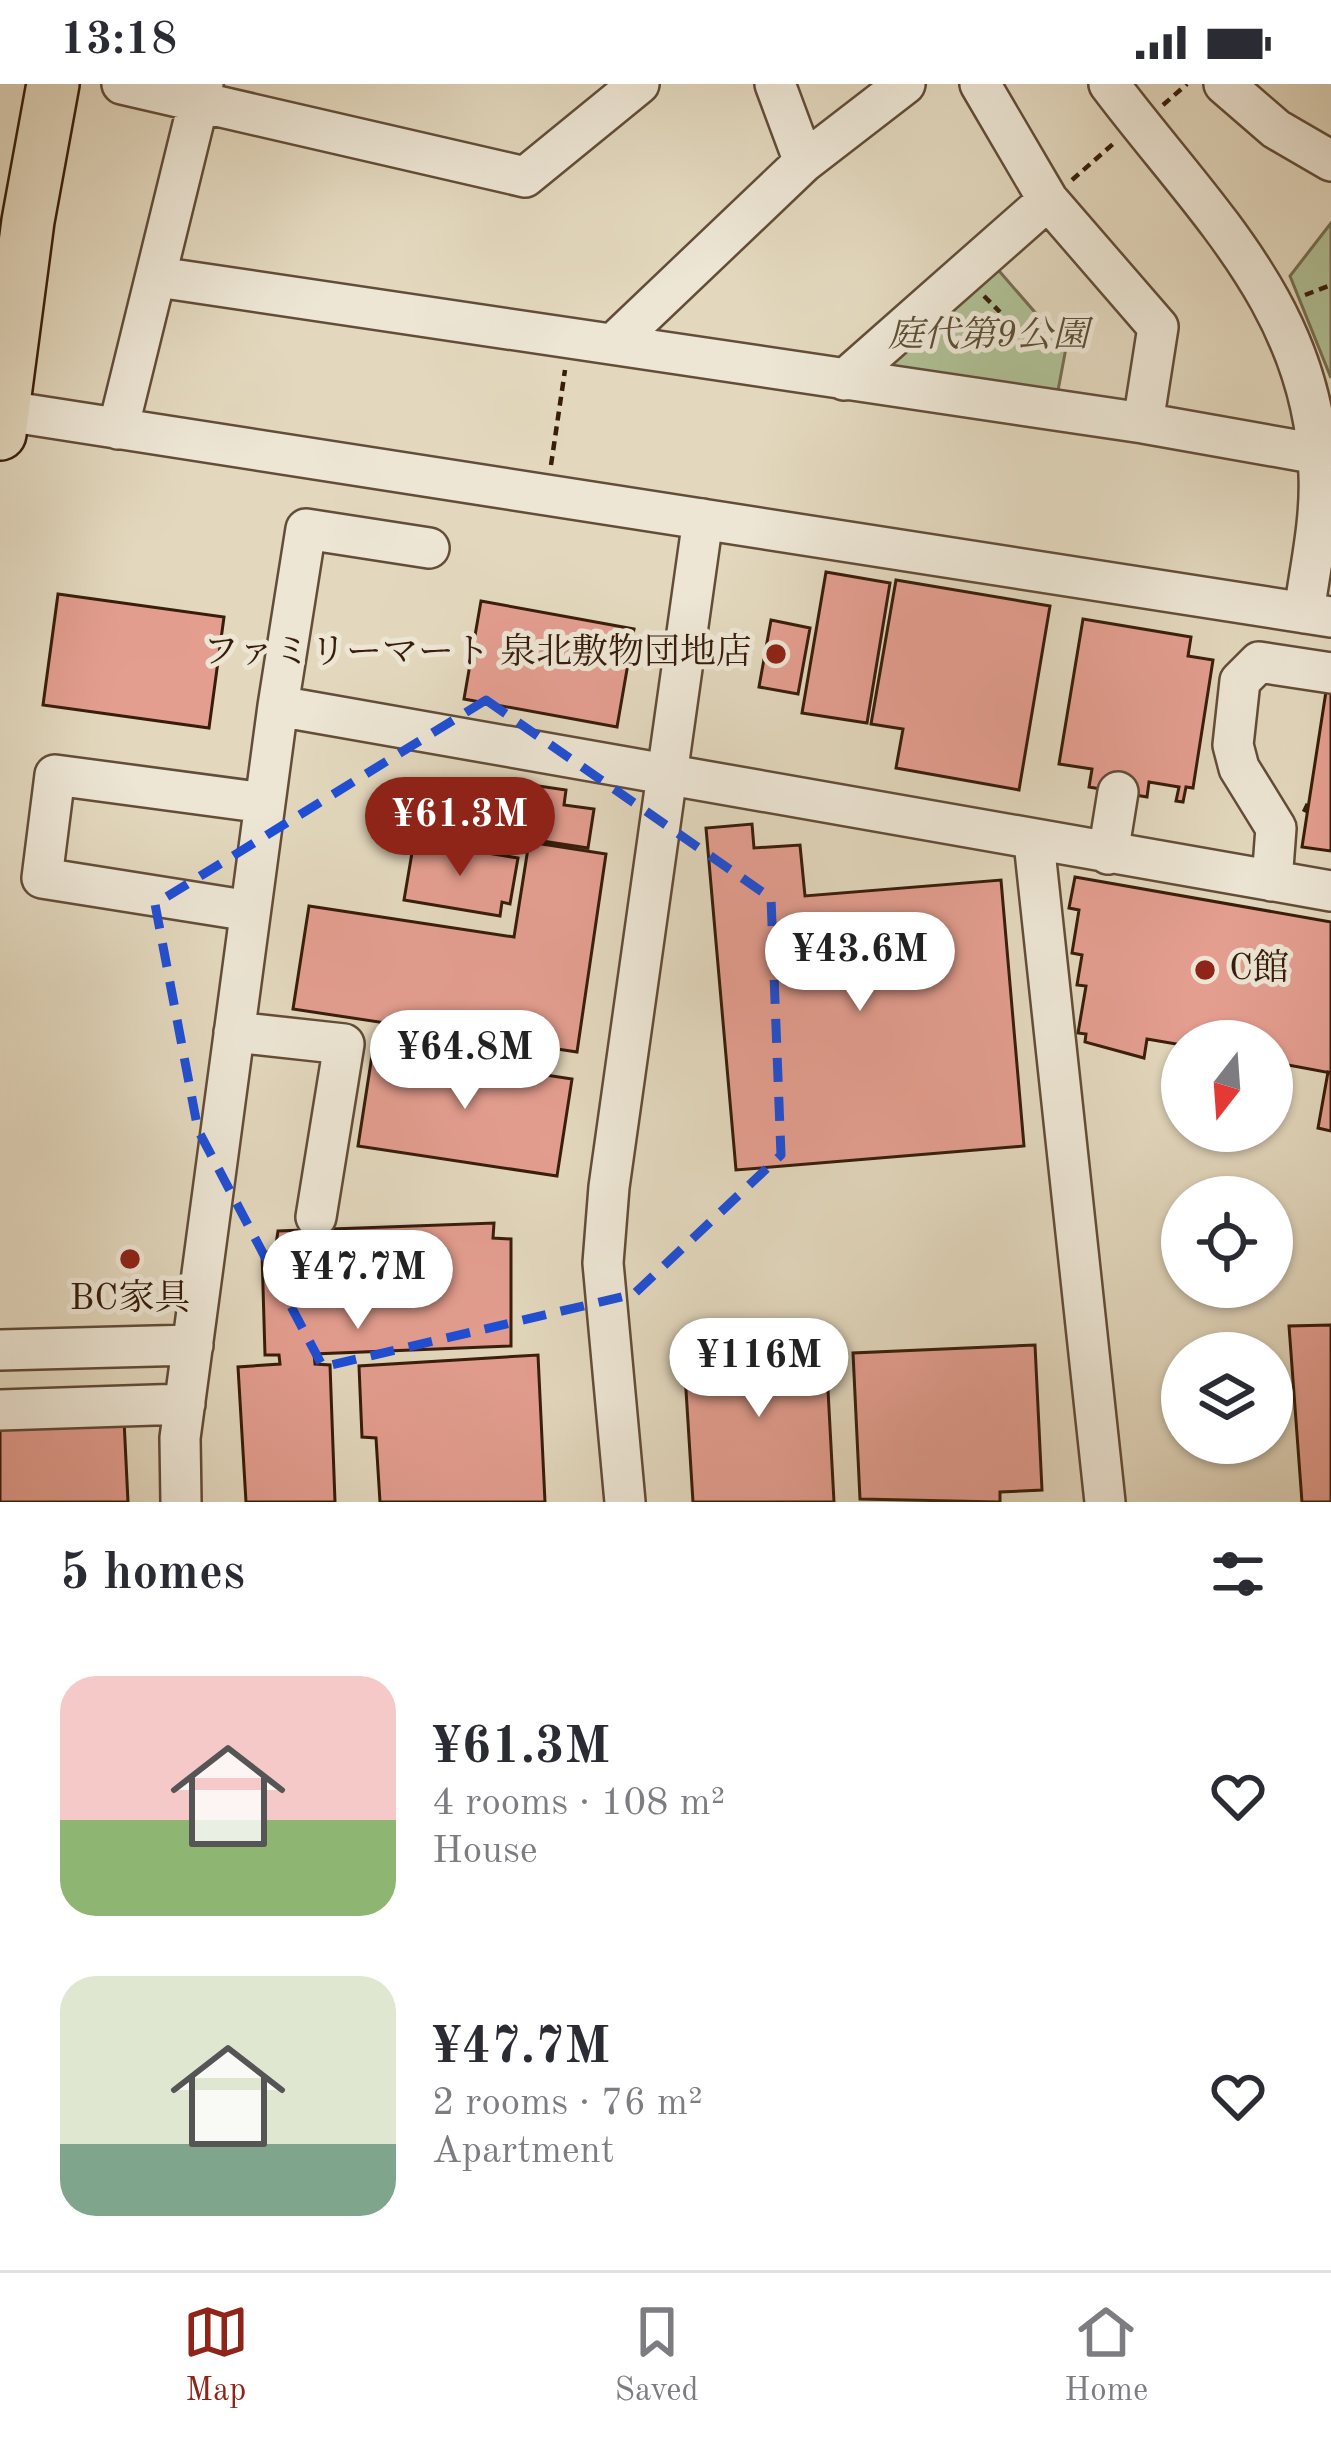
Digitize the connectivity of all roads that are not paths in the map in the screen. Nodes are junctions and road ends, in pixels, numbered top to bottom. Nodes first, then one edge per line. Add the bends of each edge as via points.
1 (53, 84) edge
2 (122, 84) edge
3 (639, 84) edge
4 (775, 84) edge
5 (905, 84) edge
6 (980, 84) edge
7 (1109, 84) edge
8 (1224, 84) edge
9 (200, 93) edge
10 (804, 161) junction
11 (1331, 161) edge
12 (1048, 200) junction
13 (158, 277) junction
14 (613, 344) junction
15 (844, 380) junction
16 (1, 418) edge
17 (1143, 423) junction
18 (118, 429) junction
19 (1318, 454) junction
20 (703, 519) junction
21 (429, 548) dead end
22 (1317, 615) edge
23 (1331, 673) edge
24 (278, 706) junction
25 (668, 777) junction
26 (1118, 792) dead end
27 (265, 803) junction
28 (1034, 842) junction
29 (1108, 854) junction
30 (1272, 881) junction
31 (1331, 891) edge
32 (250, 911) junction
33 (234, 1032) junction
34 (316, 1217) dead end
35 (193, 1345) junction
36 (0, 1350) edge
37 (185, 1404) junction
38 (0, 1410) edge
39 (181, 1502) edge
40 (625, 1502) edge
41 (1105, 1502) edge

1 - 16 main road
2 - 9 street
3 - 9 street via 525,177
4 - 10 street
5 - 10 street
6 - 12 street
7 - 19 street via 1262,278 1304,376
8 - 11 street via 1276,129
9 - 13 street
10 - 14 street
12 - 15 street
12 - 17 street via 1158,327
13 - 14 street
13 - 18 street
14 - 15 street
15 - 17 street
16 - 18 street
17 - 19 street
18 - 20 street
19 - 22 street
20 - 22 street
20 - 25 street
21 - 24 street via 306,529
23 - 30 street via 1259,662 1240,681 1233,745 1276,828
24 - 25 street
24 - 27 street
25 - 28 street
25 - 40 street via 603,1263
26 - 29 street
27 - 32 street
27 - 32 street via 55,776 52,796 42,878
28 - 29 street
28 - 41 street
29 - 30 street
30 - 31 street
32 - 33 street
33 - 34 street via 344,1044
33 - 35 street
35 - 36 street
35 - 37 street
37 - 38 street
37 - 39 street

